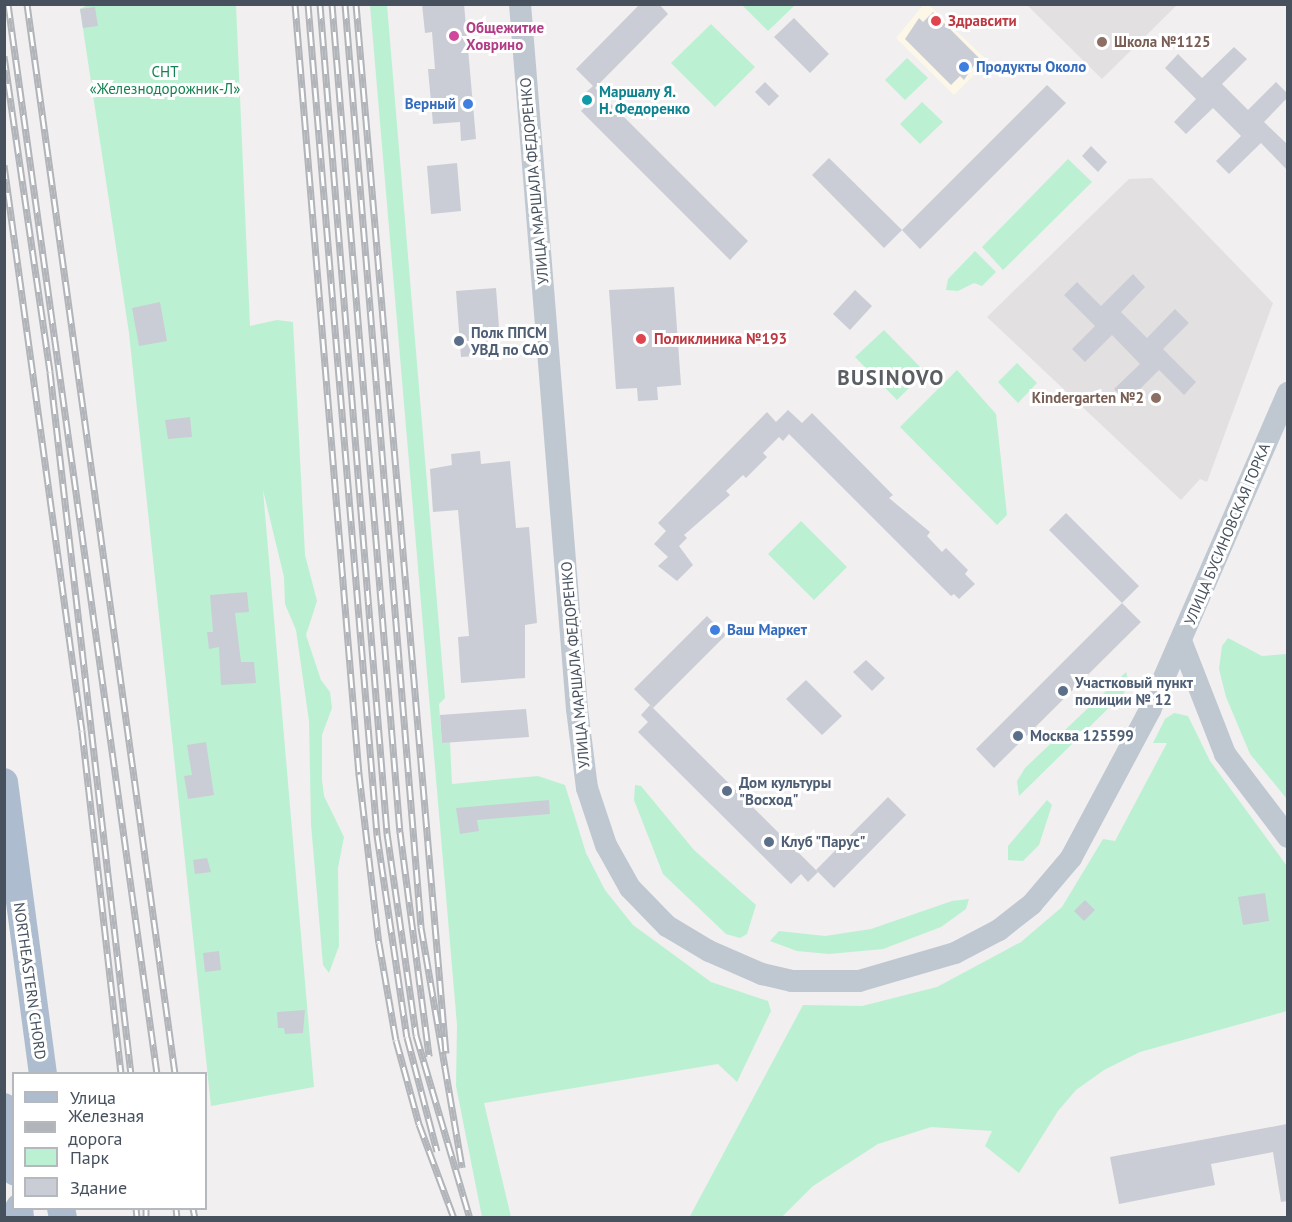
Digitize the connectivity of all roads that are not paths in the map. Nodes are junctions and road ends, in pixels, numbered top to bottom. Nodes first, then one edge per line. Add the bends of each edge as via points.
1 (520, 4) edge
2 (1287, 393) edge
3 (1181, 641) junction
4 (4, 782) edge
5 (1287, 837) edge
6 (43, 1072) edge
7 (4, 1107) edge
8 (12, 1158) edge

1 - 3 street, УЛИЦА МАРШАЛА ФЕДОРЕНКО via 583,763 606,845 630,888 653,915 710,951 762,974 792,981 836,983 880,977 930,963 977,943 1016,918 1060,874 1150,710
2 - 3 street, УЛИЦА БУСИНОВСКАЯ ГОРКА
3 - 5 street via 1225,754
4 - 6 main road, NORTHEASTERN CHORD
7 - 8 main road

